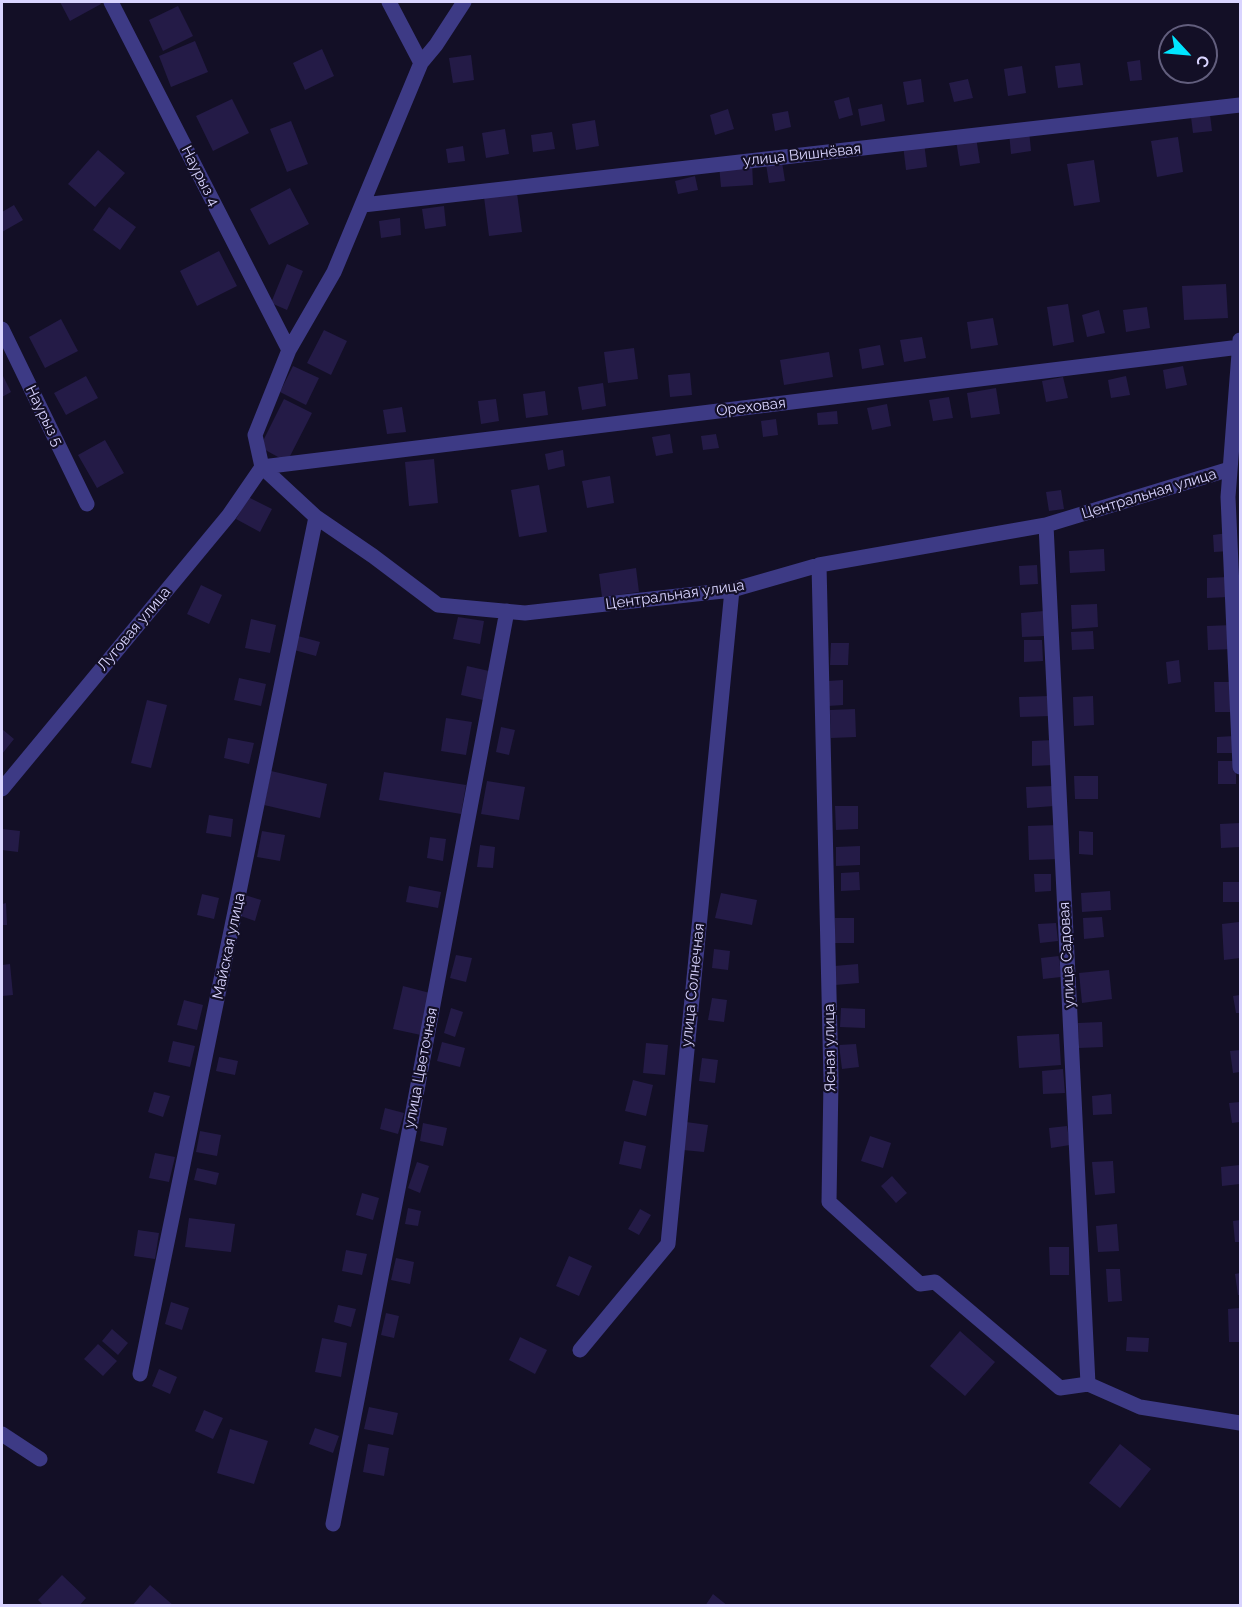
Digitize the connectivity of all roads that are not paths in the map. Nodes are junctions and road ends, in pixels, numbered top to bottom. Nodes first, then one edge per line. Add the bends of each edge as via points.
1 (111, 2) edge
2 (389, 2) edge
3 (464, 2) edge
4 (421, 63) junction
5 (1240, 105) edge
6 (363, 204) junction
7 (2, 329) edge
8 (1240, 340) edge
9 (1240, 347) edge
10 (289, 350) junction
11 (262, 467) junction
12 (1230, 469) junction
13 (87, 504) dead end
14 (316, 517) junction
15 (1046, 525) junction
16 (819, 565) junction
17 (732, 590) junction
18 (507, 611) junction
19 (1240, 767) edge
20 (2, 789) edge
21 (580, 1350) dead end
22 (141, 1374) dead end
23 (1088, 1384) junction
24 (1240, 1424) edge
25 (2, 1434) edge
26 (40, 1459) dead end
27 (333, 1524) dead end

1 - 10 street, Наурыз 4
2 - 4 street
3 - 4 street
4 - 6 street
5 - 6 street, улица Вишнёвая
6 - 10 street via 334,272
7 - 13 street, Наурыз 5
8 - 9 street
9 - 11 street, Ореховая
9 - 12 street
10 - 11 street via 255,435
11 - 14 street, Центральная улица
11 - 20 street, Луговая улица via 229,515
12 - 15 street, Центральная улица
12 - 19 street
14 - 18 street, Центральная улица via 438,604
14 - 22 street, Майская улица
15 - 16 street, Центральная улица
15 - 23 street, улица Садовая
16 - 17 street, Центральная улица
16 - 23 street, Ясная улица via 831,1080 829,1202 920,1284 935,1282 1060,1388
17 - 18 street, Центральная улица via 525,613
17 - 21 street, улица Солнечная via 668,1244
18 - 27 street, улица Цветочная
23 - 24 street via 1140,1407
25 - 26 street

